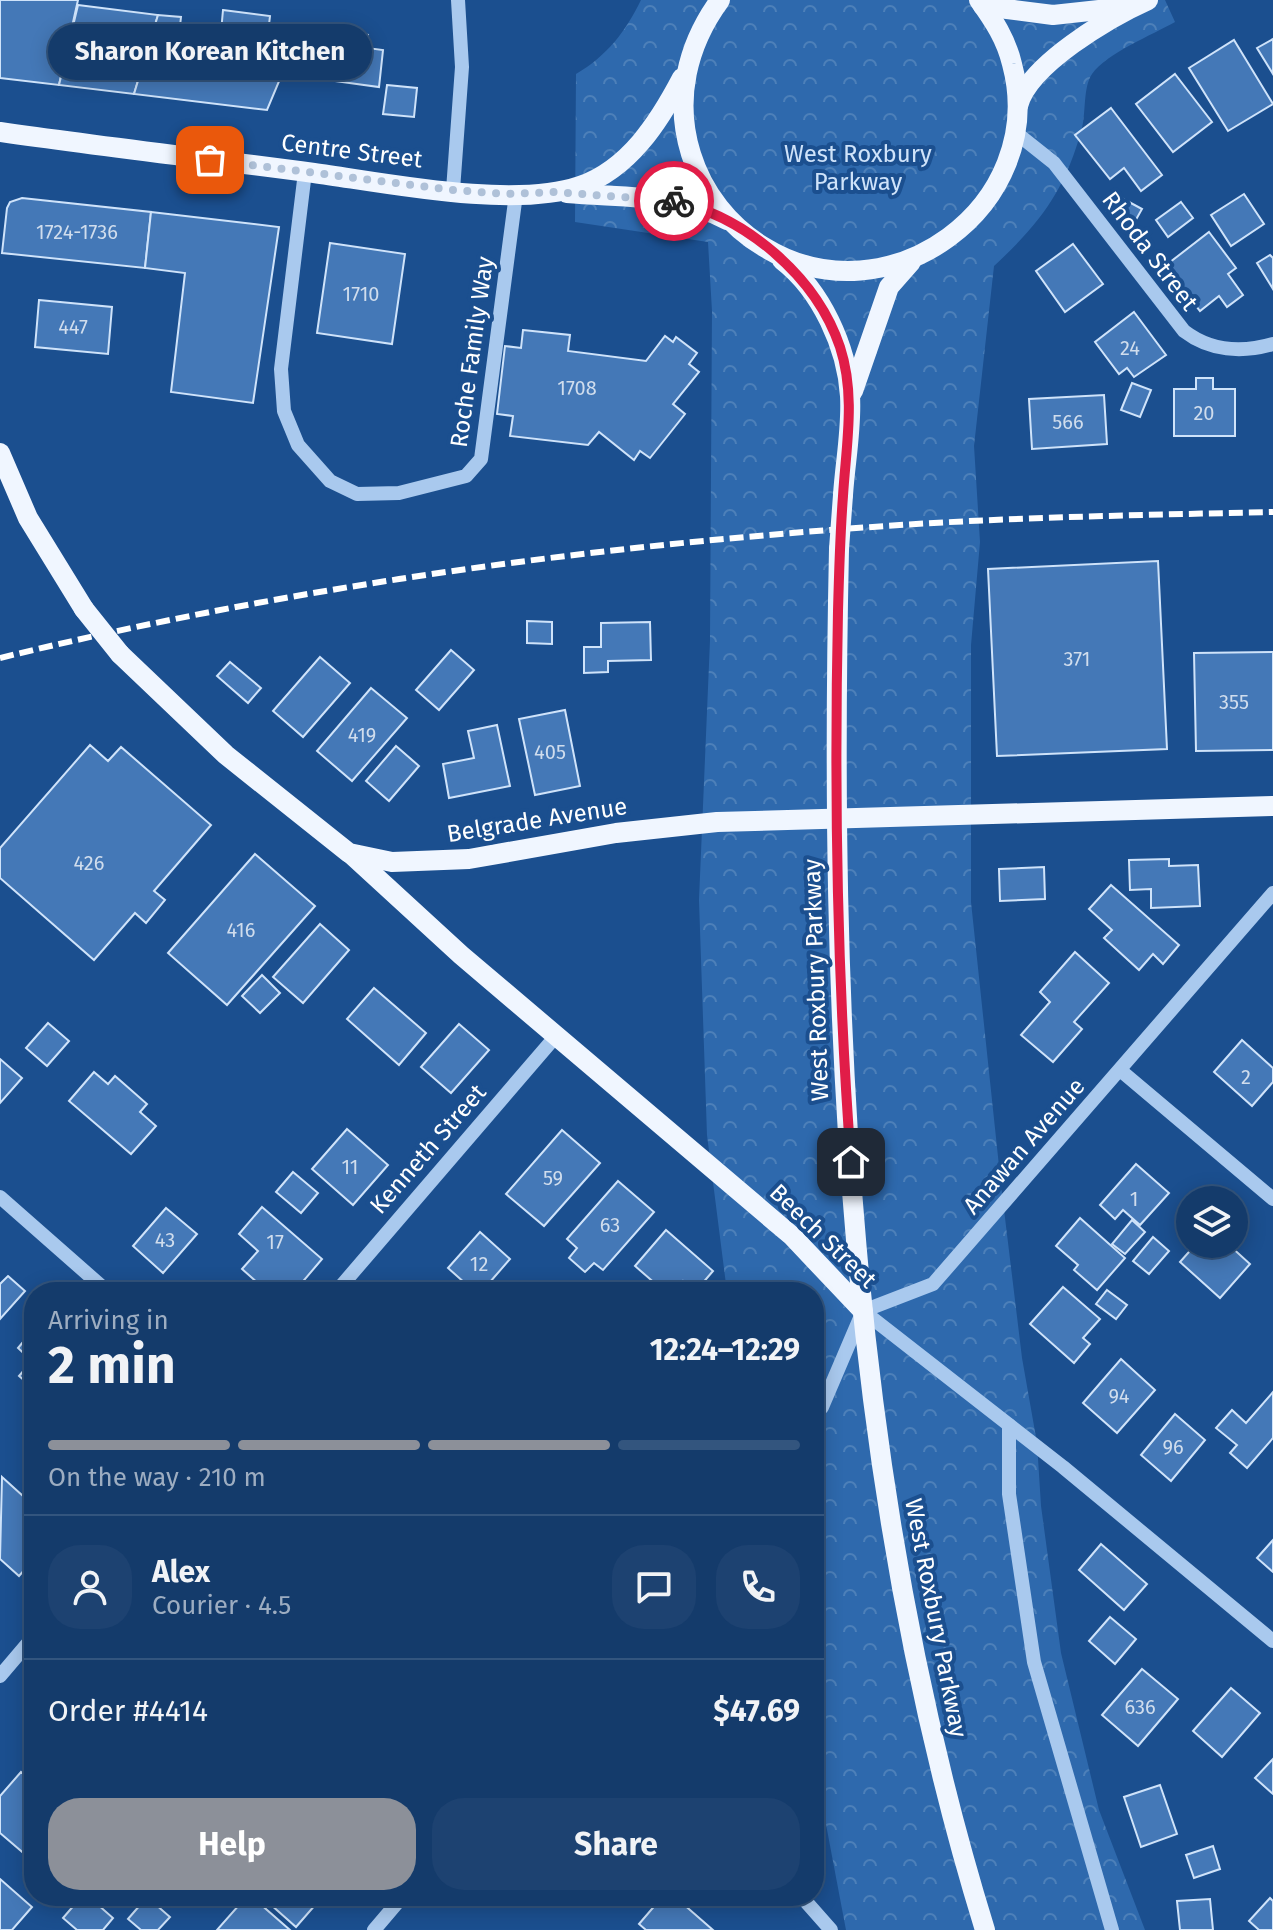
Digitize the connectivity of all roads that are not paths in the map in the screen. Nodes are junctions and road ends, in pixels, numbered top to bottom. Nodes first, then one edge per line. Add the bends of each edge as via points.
1 (458, 0) edge
2 (720, 0) edge
3 (981, 3) edge
4 (1141, 3) edge
5 (686, 71) junction
6 (1017, 111) junction
7 (0, 132) edge
8 (1015, 132) junction
9 (305, 172) junction
10 (453, 190) junction
11 (555, 192) junction
12 (516, 194) junction
13 (732, 223) junction
14 (773, 252) junction
15 (921, 255) junction
16 (1273, 344) edge
17 (851, 399) junction
18 (0, 453) edge
19 (1273, 806) edge
20 (837, 816) junction
21 (349, 853) junction
22 (1273, 893) edge
23 (556, 1036) junction
24 (1120, 1070) junction
25 (0, 1197) edge
26 (1273, 1199) edge
27 (97, 1282) edge
28 (345, 1282) edge
29 (863, 1311) junction
30 (824, 1402) edge
31 (1009, 1425) junction
32 (1273, 1641) edge
33 (24, 1648) edge
34 (0, 1676) edge
35 (394, 1906) edge
36 (810, 1906) edge
37 (374, 1930) edge
38 (831, 1930) edge
39 (985, 1930) edge
40 (1112, 1930) edge

1 - 10 street via 462,67
2 - 5 main road via 693,46
3 - 4 main road via 1053,15
3 - 6 main road via 1006,44
4 - 6 main road via 1040,71 1021,92
5 - 11 main road, Centre Street via 664,111 631,153 602,176
5 - 13 main road via 687,142 704,186
6 - 8 main road
7 - 9 main road, Centre Street
8 - 15 main road via 1003,170 983,206 955,234
8 - 16 street, Rhoda Street via 1054,163 1184,331 1218,348
9 - 10 main road, Centre Street
9 - 12 street, Roche Family Way via 281,369 284,411 298,445 330,481 357,494 399,493 466,476 481,459
10 - 12 main road, Centre Street
11 - 12 main road, Centre Street
11 - 13 main road, Centre Street via 673,201
13 - 14 main road
14 - 15 main road via 814,267 846,270 879,268
14 - 17 main road, West Roxbury Parkway via 804,281 829,322
15 - 17 main road, West Roxbury Parkway via 889,287
17 - 20 main road, West Roxbury Parkway, bridge via 839,549
18 - 21 main road, Belgrade Avenue, bridge via 28,518 84,609 120,654 226,755
19 - 20 main road, Belgrade Avenue
20 - 21 main road, Belgrade Avenue via 668,826 441,862 392,862
20 - 29 main road, West Roxbury Parkway via 844,1067
21 - 23 main road, Beech Street
22 - 24 street, Anawan Avenue
23 - 28 street, Kenneth Street
23 - 29 main road, Beech Street via 792,1236
24 - 26 street
24 - 29 street, Anawan Avenue via 933,1284
25 - 27 street
29 - 30 street
29 - 31 street, Beech Street
29 - 39 main road, West Roxbury Parkway via 906,1614 944,1791
31 - 32 street, Beech Street
31 - 40 street via 1009,1494 1034,1662
33 - 34 street
35 - 37 street
36 - 38 street

